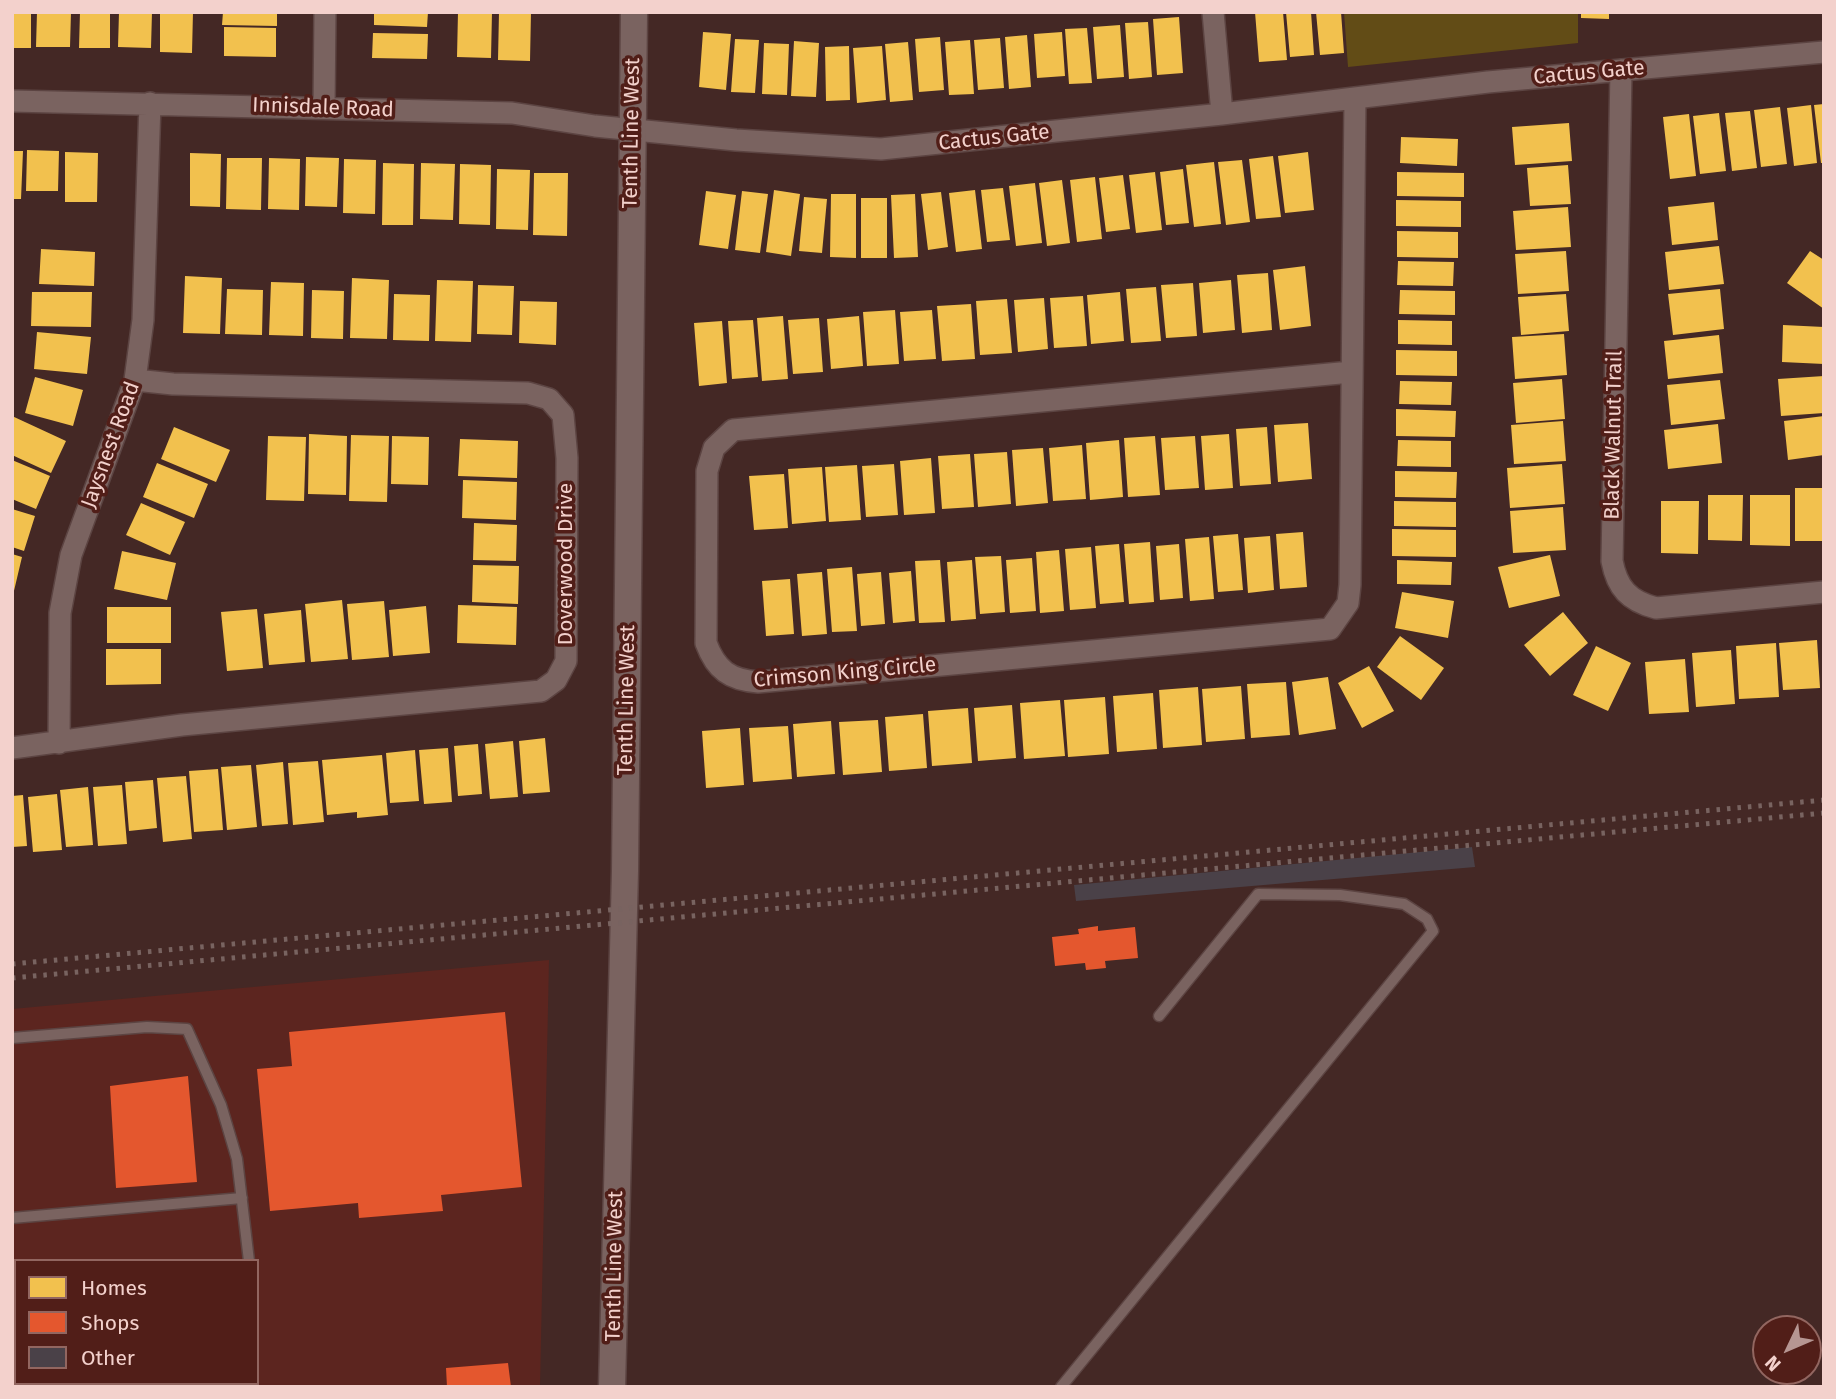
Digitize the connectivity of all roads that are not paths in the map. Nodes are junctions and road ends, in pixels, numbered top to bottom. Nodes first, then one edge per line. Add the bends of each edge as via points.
1 (325, 12) edge
2 (634, 12) edge
3 (1213, 12) edge
4 (1824, 52) edge
5 (1621, 70) junction
6 (1355, 98) junction
7 (12, 102) edge
8 (150, 103) junction
9 (324, 108) junction
10 (1222, 114) junction
11 (632, 130) junction
12 (1351, 372) junction
13 (135, 380) junction
14 (1824, 592) edge
15 (60, 743) junction
16 (12, 748) edge
17 (1159, 1016) dead end
18 (12, 1038) edge
19 (242, 1198) junction
20 (12, 1218) edge
21 (249, 1259) edge
22 (612, 1387) edge
23 (1061, 1387) edge

1 - 9 street
2 - 11 street, Tenth Line West
3 - 10 street
4 - 5 street, Cactus Gate
5 - 6 street, Cactus Gate
5 - 14 street, Black Walnut Trail via 1612,561 1616,578 1630,598 1656,608
6 - 10 street, Cactus Gate
6 - 12 street
7 - 8 street, Innisdale Road
8 - 9 street, Innisdale Road
8 - 13 street, Jaysnest Road via 143,320
9 - 11 street, Innisdale Road via 512,113
10 - 11 street, Cactus Gate via 881,149
11 - 22 street, Tenth Line West via 625,871
12 - 12 street, Crimson King Circle via 733,429 714,448 707,471 706,643 713,662 725,674 758,682 1330,629 1348,603 1350,584
13 - 15 street, Jaysnest Road via 71,555 60,613
13 - 15 street, Doverwood Drive via 528,393 549,399 563,415 567,458 566,661 556,680 541,691 182,725
15 - 16 street, Doverwood Drive
17 - 23 lane via 1258,894 1340,895 1404,904 1427,919 1433,931
18 - 19 lane via 148,1027 187,1029 221,1105 237,1159
19 - 20 lane
19 - 21 lane

